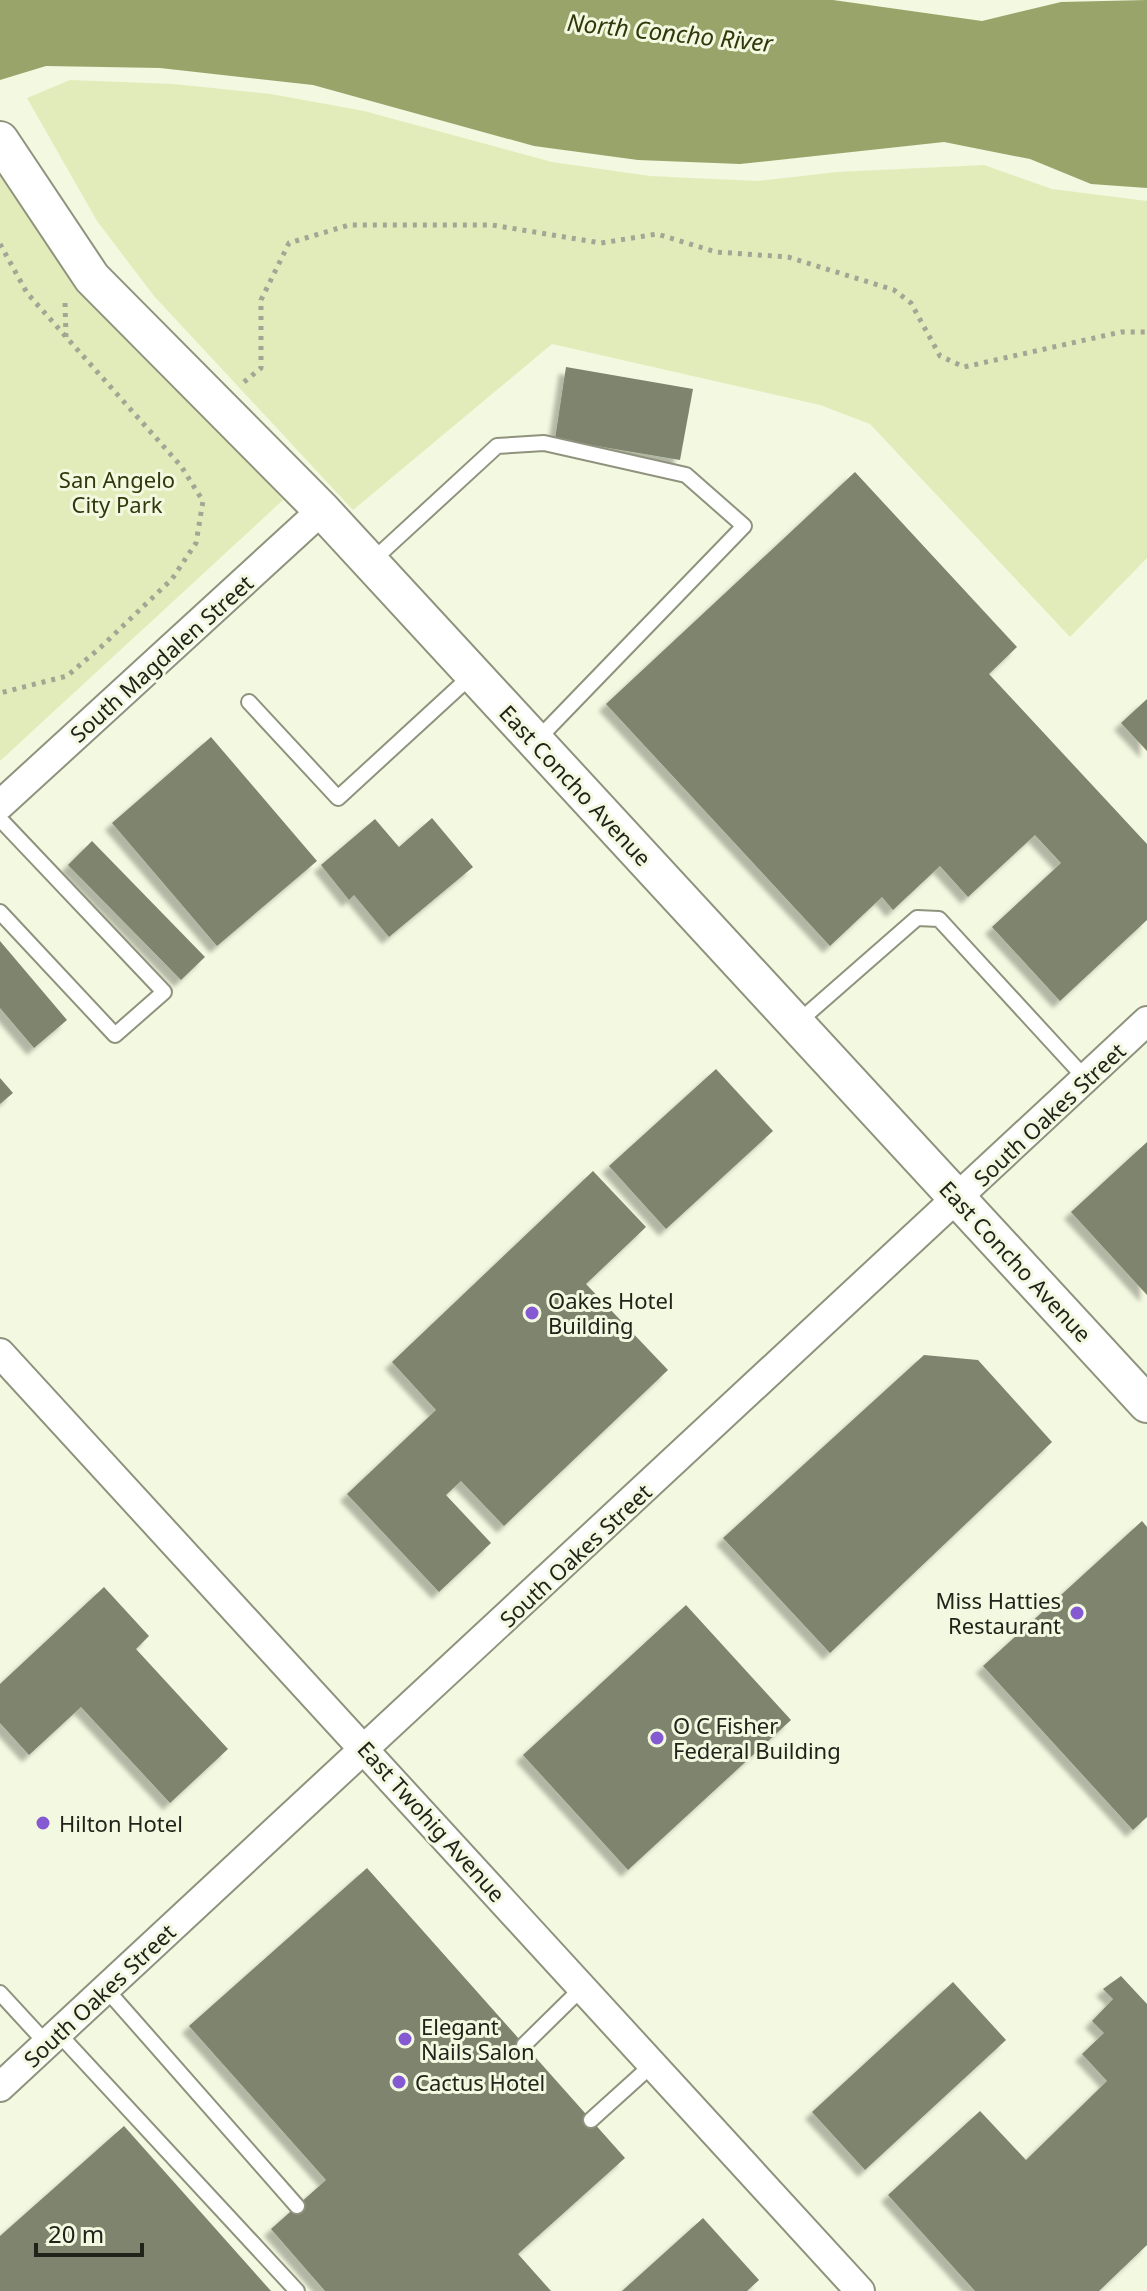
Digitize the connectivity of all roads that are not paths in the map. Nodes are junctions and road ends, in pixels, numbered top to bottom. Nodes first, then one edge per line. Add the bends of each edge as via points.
1 (6, 151) edge
2 (322, 510) junction
3 (369, 564) junction
4 (473, 674) junction
5 (249, 702) dead end
6 (536, 742) junction
7 (0, 805) edge
8 (0, 819) edge
9 (0, 912) edge
10 (1147, 1021) edge
11 (797, 1024) junction
12 (1086, 1079) junction
13 (959, 1199) junction
14 (0, 1353) edge
15 (1147, 1404) edge
16 (366, 1749) junction
17 (583, 1987) junction
18 (106, 1989) junction
19 (0, 1993) edge
20 (53, 2038) junction
21 (524, 2045) dead end
22 (653, 2064) junction
23 (0, 2087) edge
24 (591, 2120) dead end
25 (297, 2206) dead end
26 (297, 2291) edge
27 (860, 2291) edge

1 - 2 street, East Concho Avenue via 92,278
2 - 3 street, East Concho Avenue
2 - 7 street, South Magdalen Street
3 - 4 street, East Concho Avenue
3 - 6 lane via 497,446 544,443 686,475 744,526
4 - 5 lane via 338,798
4 - 6 street, East Concho Avenue
6 - 11 street, East Concho Avenue
8 - 9 lane via 164,992 115,1035
10 - 12 street, South Oakes Street
11 - 12 lane via 917,918 939,919
11 - 13 street, East Concho Avenue
12 - 13 street, South Oakes Street
13 - 15 street, East Concho Avenue
13 - 16 street, South Oakes Street
14 - 16 street, East Twohig Avenue
16 - 17 street, East Twohig Avenue
16 - 18 street, South Oakes Street
17 - 21 lane
17 - 22 street, East Twohig Avenue
18 - 20 street, South Oakes Street
18 - 25 lane
19 - 20 lane
20 - 23 street, South Oakes Street
20 - 26 lane
22 - 24 lane
22 - 27 street, East Twohig Avenue

